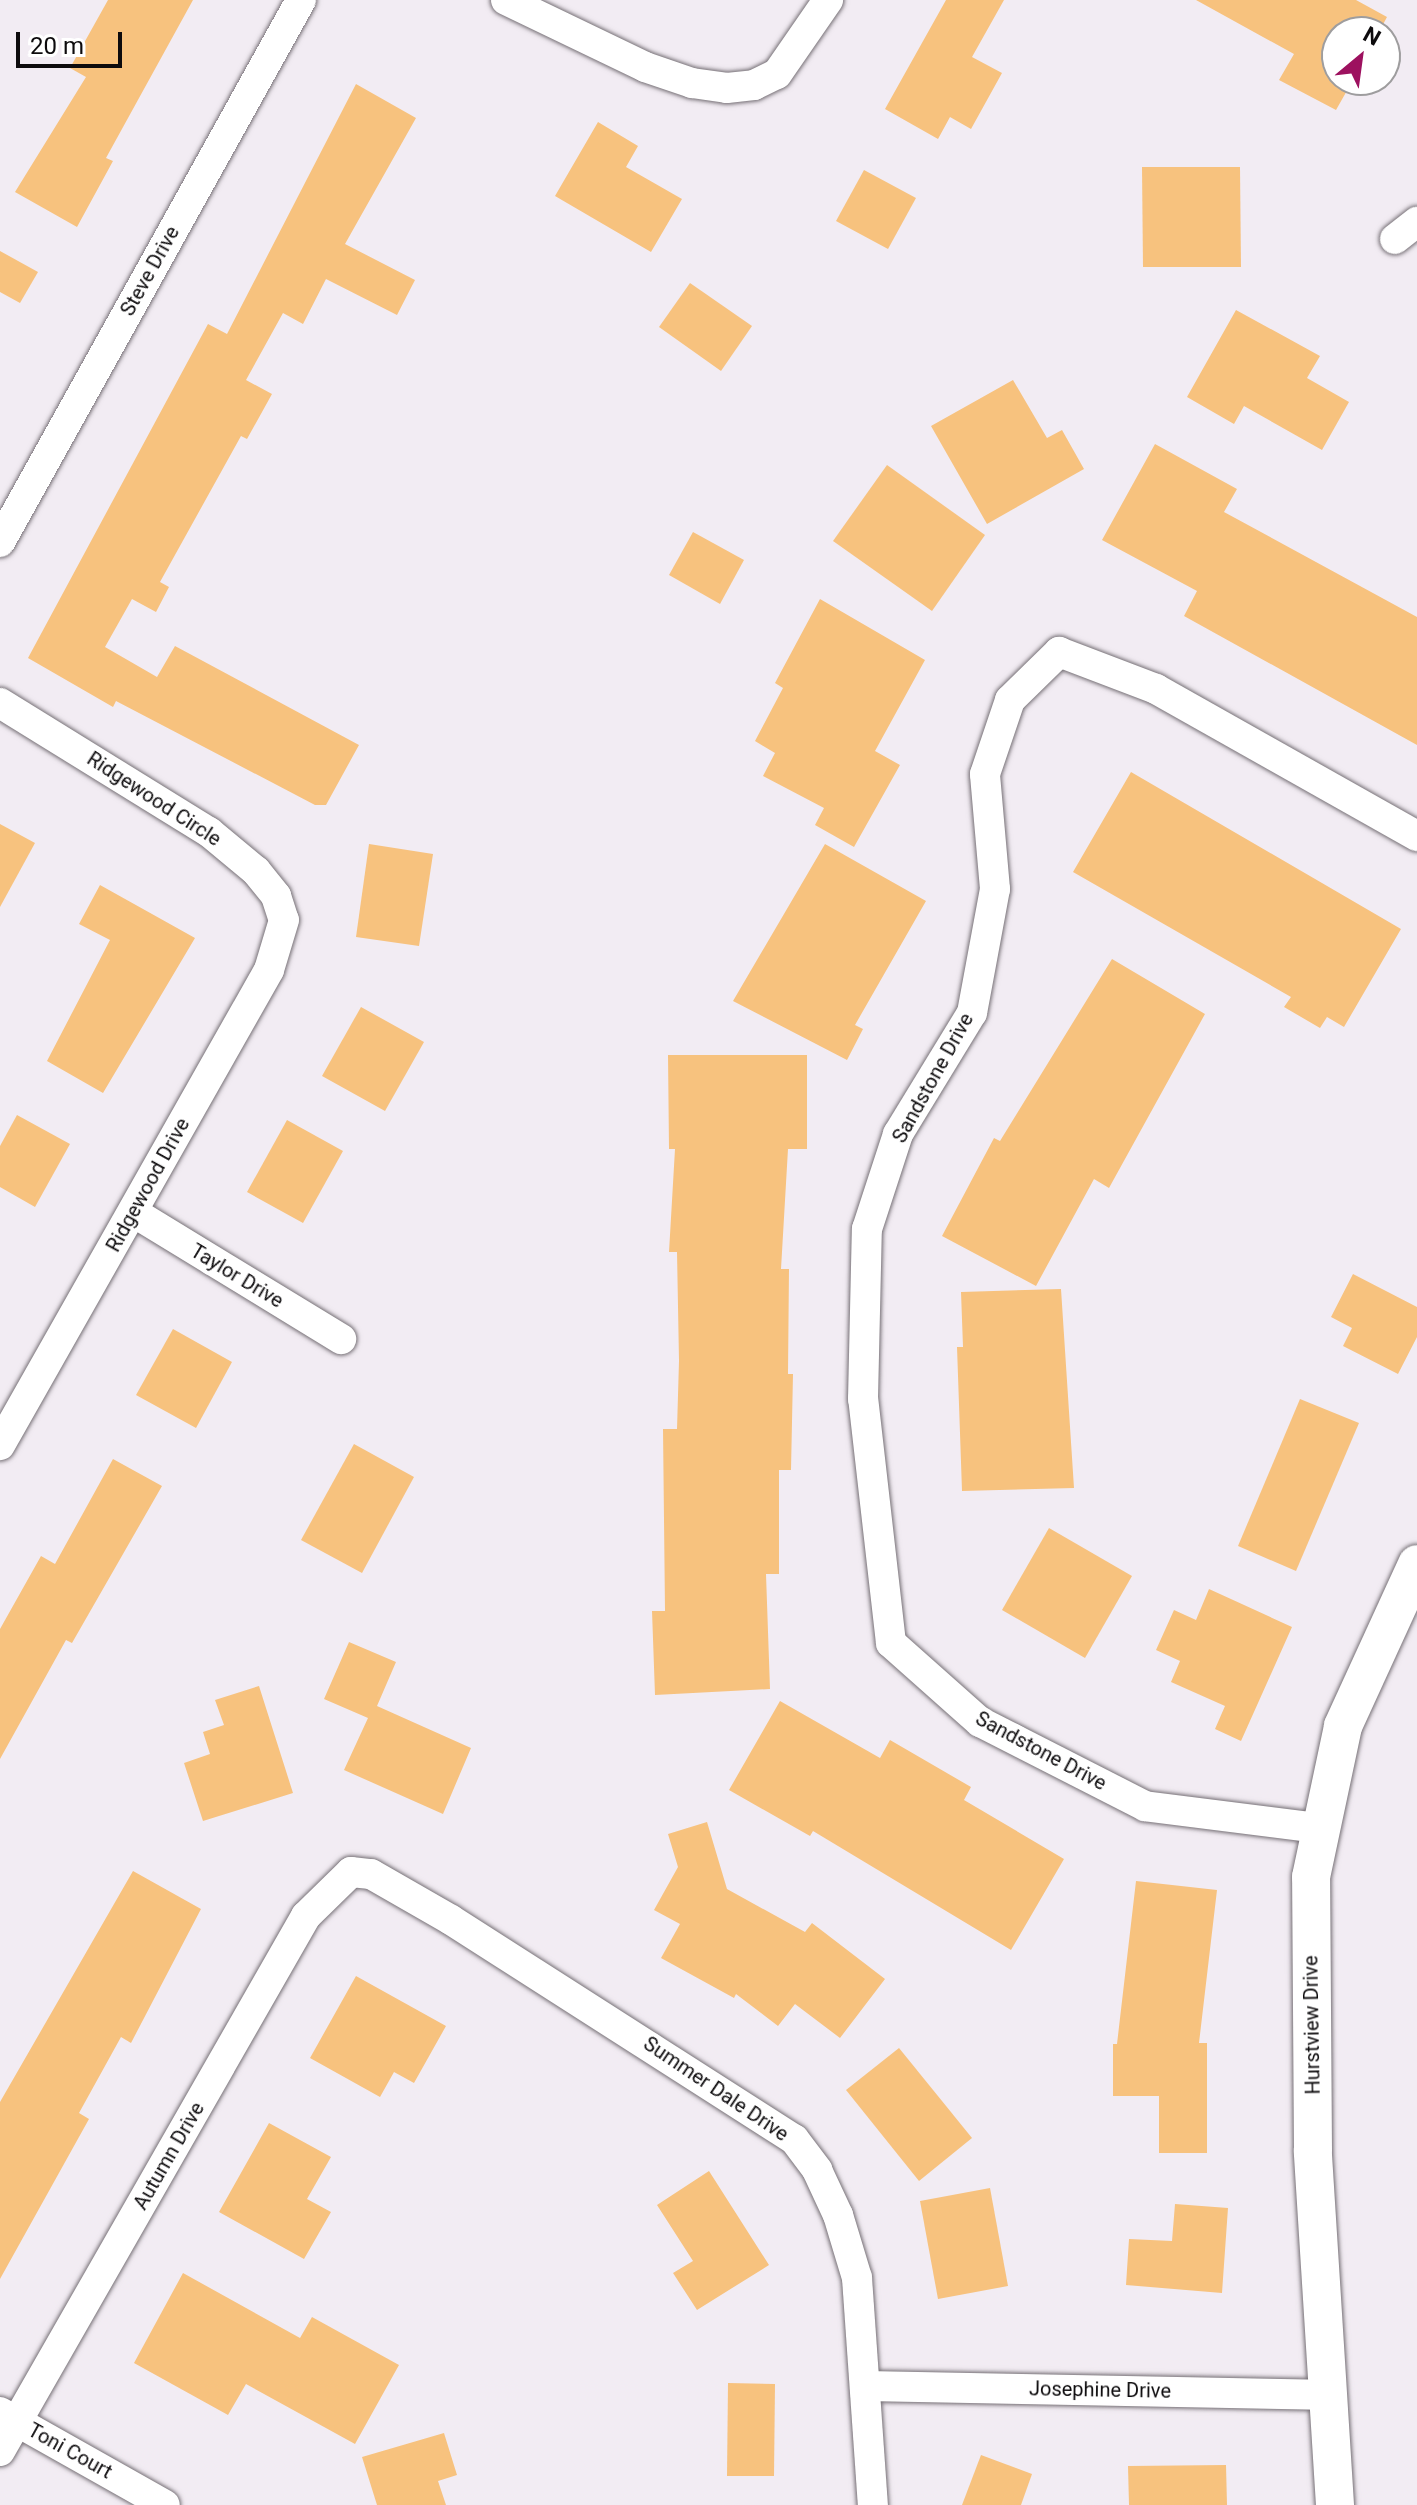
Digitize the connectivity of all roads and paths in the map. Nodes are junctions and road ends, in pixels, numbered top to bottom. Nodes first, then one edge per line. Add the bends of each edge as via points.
1 (301, 0) edge
2 (506, 0) edge
3 (828, 0) edge
4 (0, 542) edge
5 (0, 703) edge
6 (1417, 836) edge
7 (284, 920) joint
8 (133, 1212) junction
9 (341, 1339) dead end
10 (0, 1445) edge
11 (1417, 1564) edge
12 (1318, 1828) junction
13 (351, 1872) joint
14 (868, 2386) junction
15 (1331, 2395) junction
16 (8, 2416) edge
17 (0, 2451) edge
18 (165, 2505) edge
19 (873, 2505) edge
20 (1335, 2505) edge

1 - 4 street, Steve Drive
2 - 3 street via 645,67 692,83 754,85 777,74
5 - 7 street, Ridgewood Circle via 209,832 256,871 276,896
6 - 12 street, Sandstone Drive via 1156,689 1059,652 1010,700 985,774 995,889 972,1013 898,1134 867,1229 863,1399 891,1643 980,1722 1145,1806
7 - 8 street, Ridgewood Drive via 269,970
8 - 9 street, Taylor Drive
8 - 10 street, Ridgewood Drive
11 - 12 street, Hurstview Drive via 1343,1726
12 - 15 street, Hurstview Drive via 1311,1877 1313,2151
13 - 14 street, Summer Dale Drive via 371,1874 451,1920 794,2139 817,2170 838,2215 857,2278
13 - 16 street, Autumn Drive via 306,1916
14 - 15 street, Josephine Drive
14 - 19 street, Summer Dale Drive
15 - 20 street, Hurstview Drive
16 - 17 street, Autumn Drive
16 - 18 street, Toni Court

